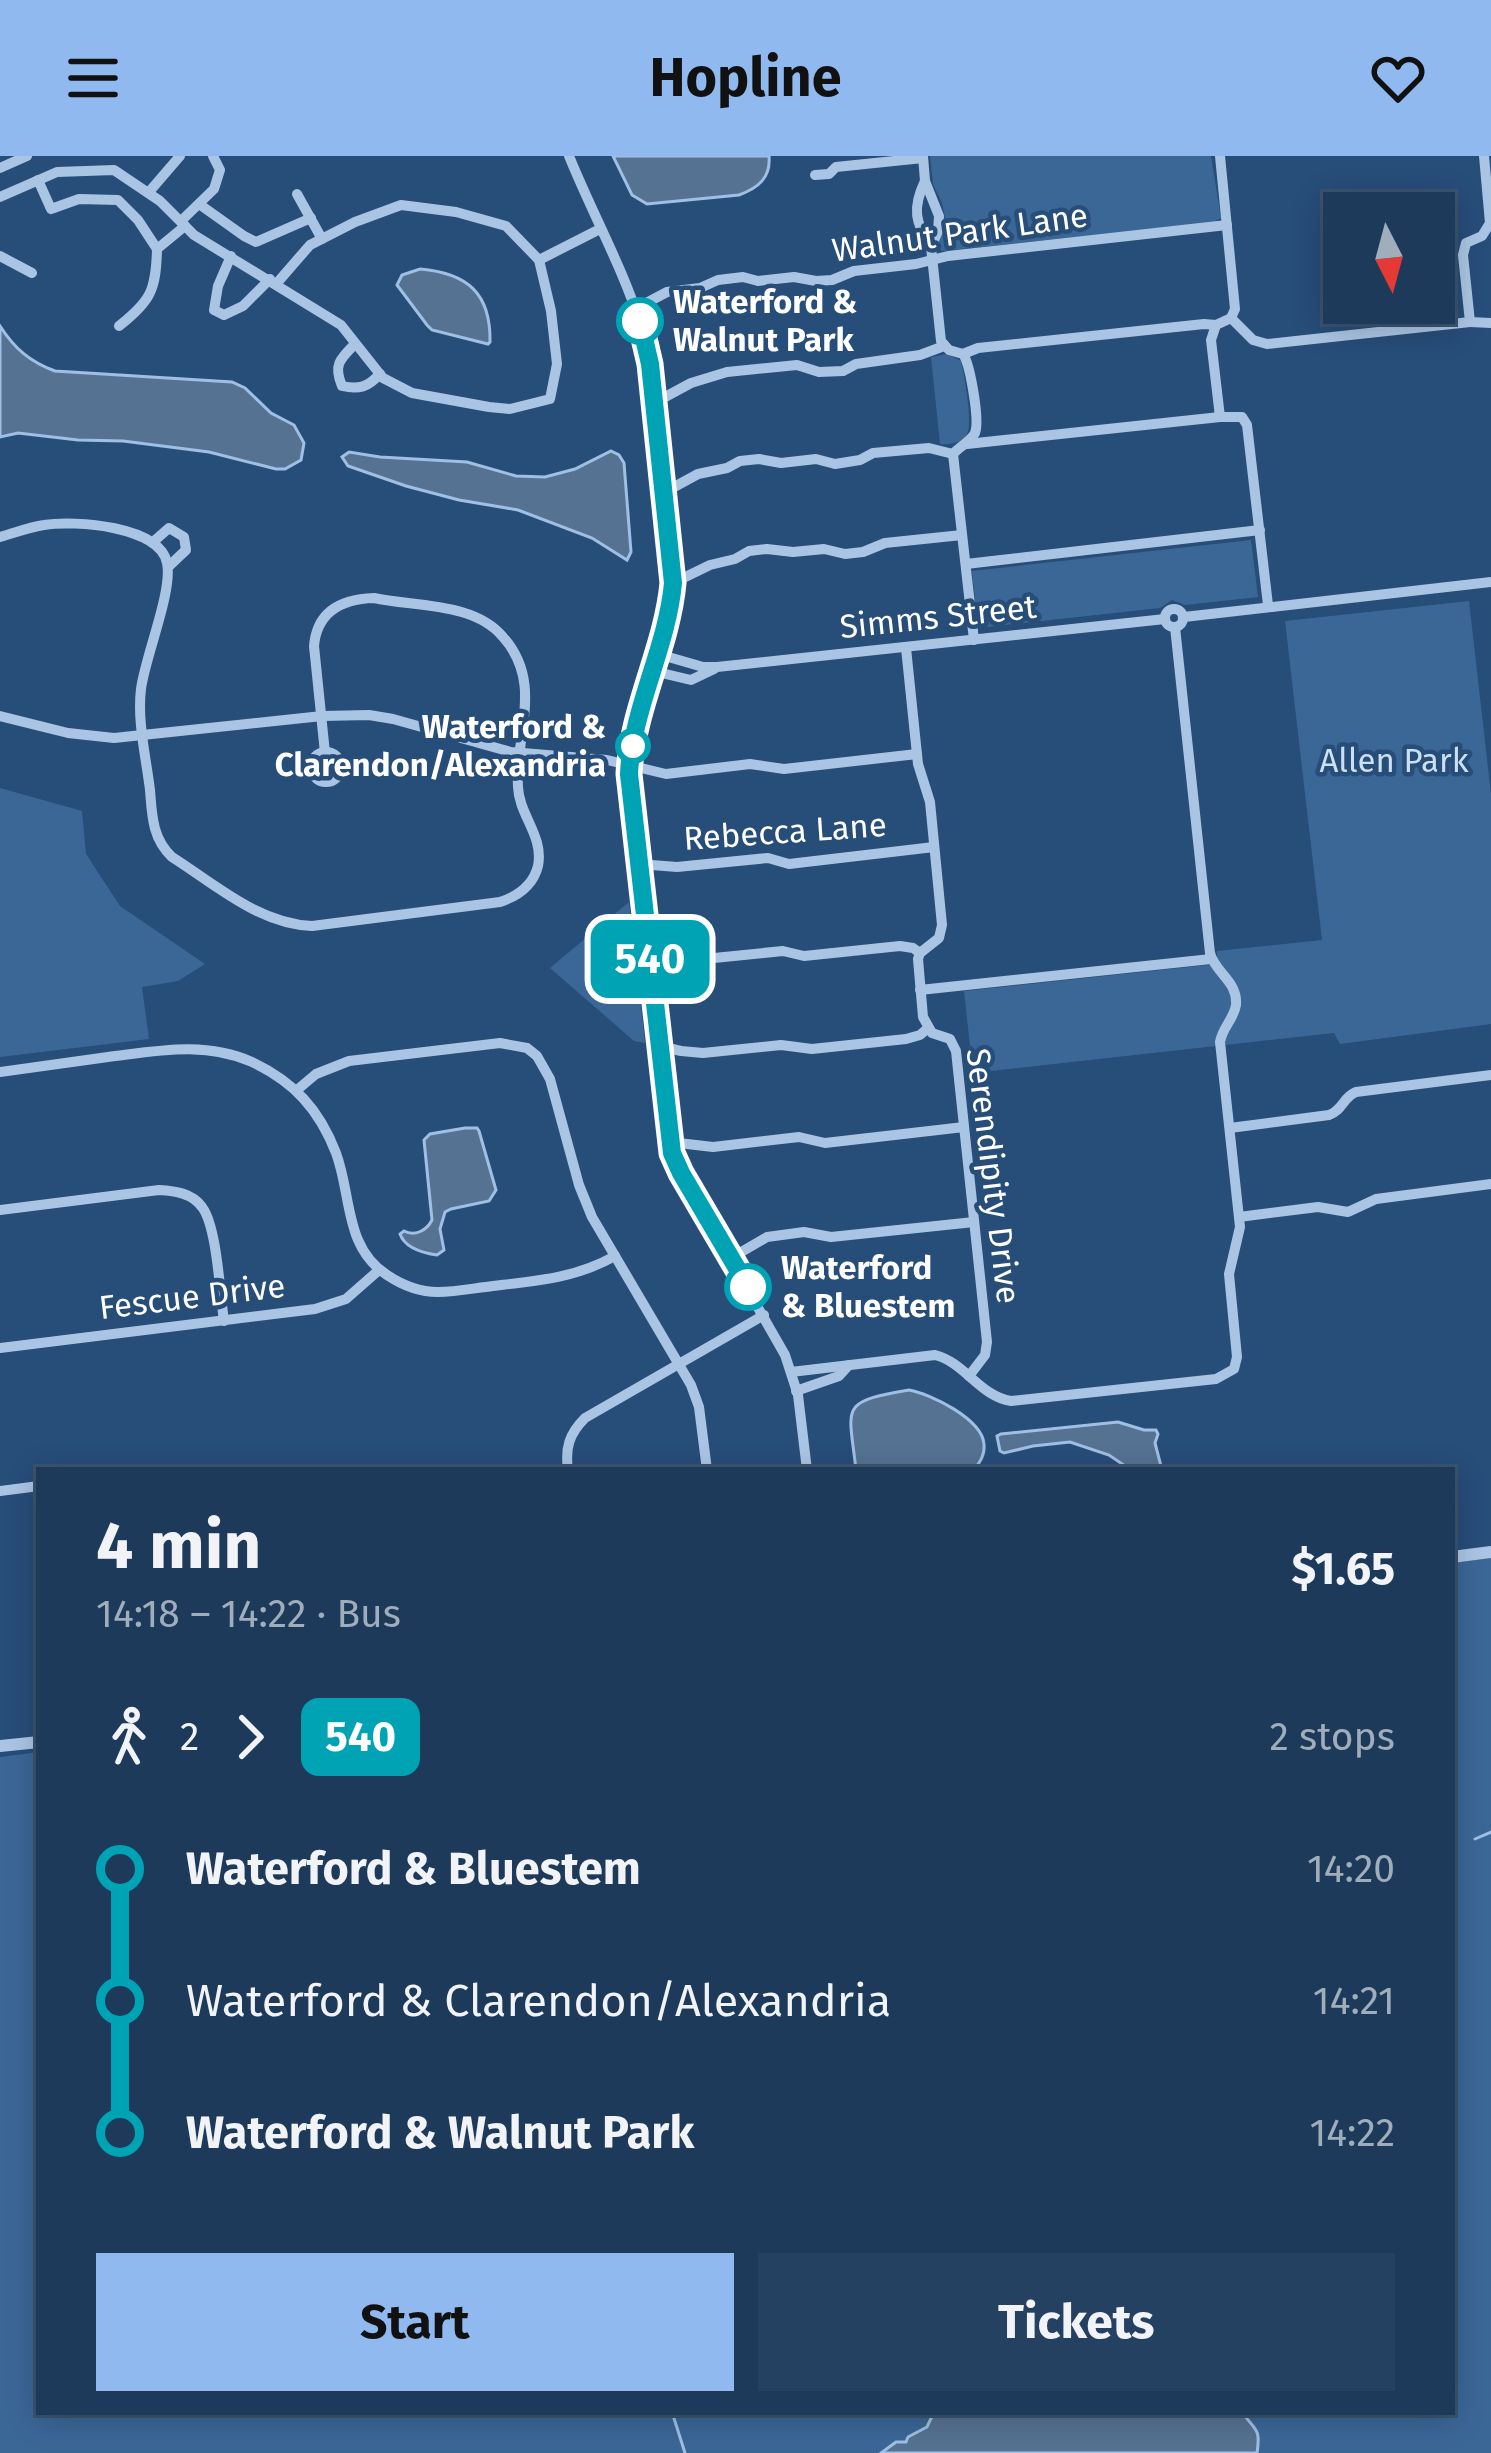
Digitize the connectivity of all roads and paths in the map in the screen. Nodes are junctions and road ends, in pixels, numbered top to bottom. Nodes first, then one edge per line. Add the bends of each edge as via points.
1 (180, 156) edge
2 (212, 156) edge
3 (569, 156) edge
4 (1220, 156) edge
5 (1484, 156) edge
6 (23, 157) edge
7 (923, 157) edge
8 (0, 169) edge
9 (815, 176) dead end
10 (38, 180) junction
11 (925, 182) junction
12 (149, 192) junction
13 (297, 194) dead end
14 (0, 197) edge
15 (199, 204) junction
16 (311, 218) junction
17 (183, 224) junction
18 (1227, 225) junction
19 (600, 229) junction
20 (322, 239) junction
21 (931, 247) junction
22 (157, 249) junction
23 (0, 256) edge
24 (231, 256) junction
25 (539, 260) junction
26 (932, 261) junction
27 (32, 273) dead end
28 (273, 281) junction
29 (635, 309) junction
30 (1231, 318) junction
31 (1470, 322) junction
32 (1491, 323) edge
33 (1216, 325) junction
34 (119, 326) dead end
35 (355, 344) junction
36 (944, 346) junction
37 (963, 354) junction
38 (380, 374) junction
39 (654, 403) junction
40 (1220, 417) junction
41 (958, 450) junction
42 (665, 492) junction
43 (1260, 530) junction
44 (962, 535) junction
45 (0, 537) edge
46 (153, 542) junction
47 (966, 564) junction
48 (168, 567) junction
49 (1491, 582) edge
50 (673, 583) junction
51 (1268, 605) junction
52 (1175, 621) junction
53 (974, 640) junction
54 (906, 648) junction
55 (658, 654) junction
56 (717, 667) junction
57 (653, 671) junction
58 (0, 716) edge
59 (322, 716) junction
60 (143, 734) junction
61 (325, 753) dead end
62 (520, 753) junction
63 (917, 754) junction
64 (630, 765) junction
65 (934, 848) junction
66 (639, 864) junction
67 (649, 952) junction
68 (920, 953) junction
69 (1211, 959) junction
70 (920, 990) junction
71 (927, 1029) junction
72 (659, 1046) junction
73 (0, 1072) edge
74 (1491, 1075) edge
75 (298, 1090) junction
76 (964, 1127) junction
77 (1230, 1128) junction
78 (670, 1142) junction
79 (1491, 1184) edge
80 (0, 1210) edge
81 (1239, 1217) junction
82 (974, 1222) junction
83 (615, 1256) junction
84 (731, 1258) junction
85 (379, 1270) junction
86 (764, 1315) junction
87 (224, 1321) junction
88 (0, 1348) edge
89 (680, 1364) junction
90 (849, 1365) junction
91 (791, 1372) junction
92 (970, 1376) junction
93 (796, 1390) junction
94 (568, 1467) edge
95 (707, 1467) edge
96 (807, 1467) edge
97 (36, 1486) edge
98 (0, 1491) edge
99 (1491, 1552) edge
100 (1455, 1557) edge
101 (36, 1742) edge
102 (0, 1747) edge

1 - 12 street
2 - 15 street via 220,170
3 - 19 street
4 - 18 street
5 - 31 street via 1490,223 1463,248
6 - 8 street
7 - 9 street
7 - 11 street
10 - 12 street via 82,164 114,170
10 - 14 street
10 - 22 street via 51,208 118,200
11 - 21 street via 939,216
11 - 21 street via 915,216
12 - 17 street
13 - 16 street
15 - 16 street via 256,242
15 - 17 street
16 - 20 street
17 - 22 street
17 - 24 street
18 - 26 street, Walnut Park Lane
18 - 30 street
19 - 25 street
19 - 29 street
20 - 25 street via 401,205 506,226
20 - 28 street
21 - 26 street
22 - 34 street via 156,280 142,308
23 - 27 street
24 - 28 street
24 - 28 street via 214,310 224,315 243,306
25 - 38 street via 557,364 550,399 489,407 412,393
26 - 29 street, Walnut Park Lane via 832,280 718,280
26 - 36 street
28 - 35 street via 341,325
29 - 39 street
30 - 31 street via 1267,344
30 - 33 street
31 - 32 street
33 - 37 street
33 - 40 street
35 - 38 street
35 - 38 street via 341,358 342,386 357,390
36 - 37 street
36 - 39 street via 843,370 727,372
37 - 41 street via 976,426
39 - 42 street
40 - 41 street
40 - 43 street via 1238,416 1247,425
41 - 42 street via 873,453 835,464 740,461
41 - 44 street
42 - 50 street
43 - 47 street
43 - 51 street
44 - 47 street
44 - 50 street via 845,554 749,551
45 - 46 street via 68,524
46 - 48 street
46 - 48 street via 169,528 184,537 186,550
47 - 53 street
48 - 60 street via 142,681
49 - 51 street, Simms Street
50 - 55 street
51 - 52 street, Simms Street
52 - 53 street, Simms Street
52 - 69 street
53 - 54 street, Simms Street
54 - 56 street, Simms Street
54 - 63 street, Serendipity Drive
55 - 56 street, Simms Street
55 - 57 street
56 - 57 street, Simms Street via 691,680
57 - 64 street
58 - 60 street via 89,737
59 - 60 street
59 - 61 street
59 - 62 street via 393,719
59 - 62 street via 315,632 330,610 374,598 464,613 499,632 522,670
60 - 62 street via 162,848 264,916 312,926 518,895 534,878 539,856 518,793
62 - 64 street
63 - 64 street via 784,770 750,764 666,773
63 - 65 street, Serendipity Drive
64 - 66 street
65 - 66 street, Rebecca Lane via 789,864
65 - 68 street, Serendipity Drive via 941,932
66 - 67 street
67 - 68 street via 694,960 899,946
67 - 72 street
68 - 70 street, Serendipity Drive
69 - 70 street
69 - 77 street via 1231,981 1236,1004 1220,1034
70 - 71 street, Serendipity Drive
71 - 72 street via 906,1039 812,1049 692,1053
71 - 76 street, Serendipity Drive via 954,1043
72 - 78 street
73 - 75 street via 193,1048 246,1060
74 - 77 street via 1356,1092 1329,1115
75 - 83 street via 349,1061 500,1043 527,1048 550,1078 584,1200
75 - 85 street via 336,1153 356,1239
76 - 78 street via 825,1143
76 - 82 street, Serendipity Drive
77 - 81 street
78 - 84 street
79 - 81 street via 1376,1199 1348,1212 1318,1207
80 - 87 street via 159,1190 191,1197 211,1228
81 - 92 street via 1228,1274 1237,1357 1228,1375 1011,1401
82 - 84 street via 767,1237
82 - 92 street, Serendipity Drive via 987,1346
83 - 85 street via 576,1274 437,1292
83 - 89 street
84 - 86 street
85 - 87 street, Fescue Drive via 331,1305
86 - 89 street
86 - 91 street
87 - 88 street, Fescue Drive
89 - 94 street via 580,1423 567,1447
89 - 95 street via 699,1407
90 - 91 street
90 - 92 street via 935,1355
90 - 93 street
91 - 93 street
93 - 96 street
97 - 98 street
99 - 100 street
101 - 102 street

